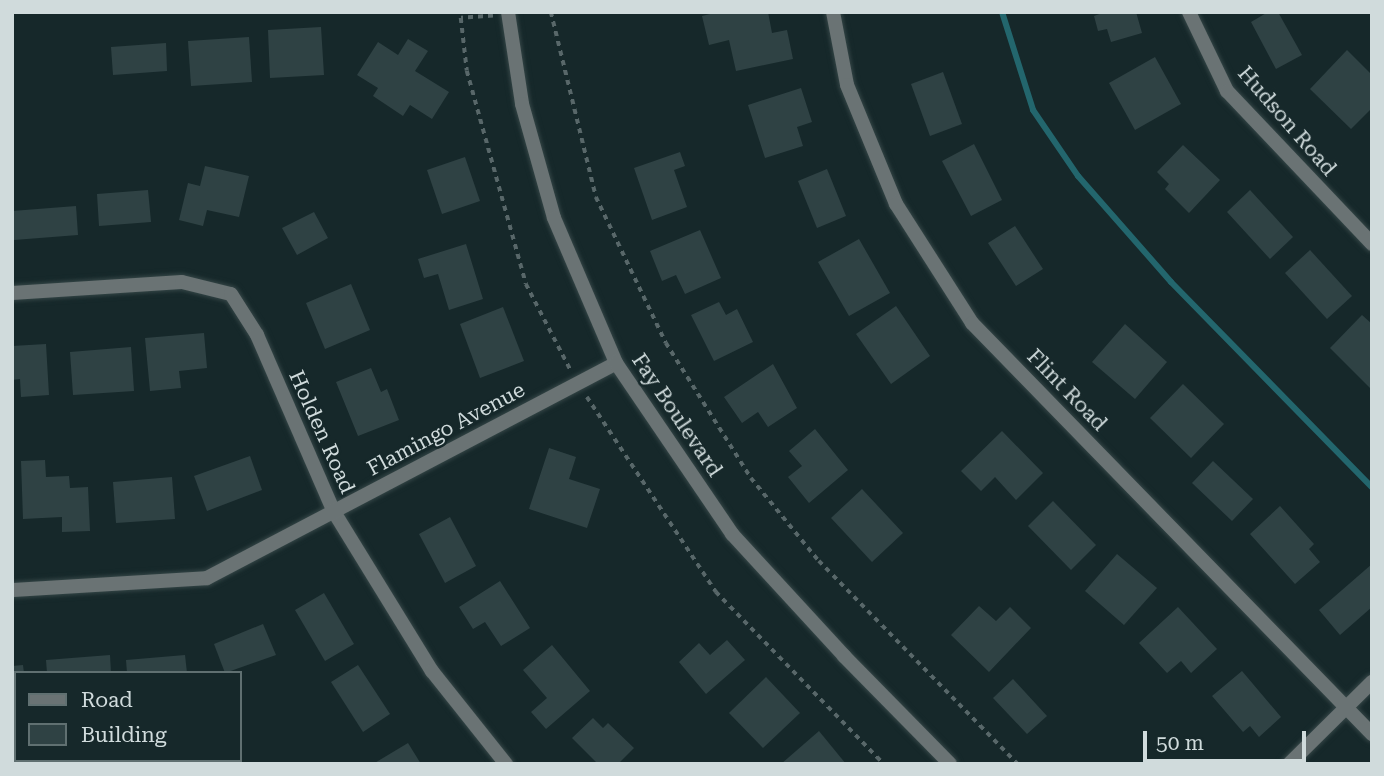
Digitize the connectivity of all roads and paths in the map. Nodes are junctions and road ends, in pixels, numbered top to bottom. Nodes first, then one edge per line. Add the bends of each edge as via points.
1 (551, 12) edge
2 (833, 12) edge
3 (1189, 12) edge
4 (501, 14) edge
5 (461, 18) dead end
6 (1372, 244) edge
7 (12, 293) edge
8 (616, 363) junction
9 (334, 512) junction
10 (12, 590) edge
11 (1372, 682) edge
12 (1346, 707) junction
13 (1372, 734) edge
14 (506, 764) edge
15 (950, 764) edge
16 (1018, 764) edge
17 (1289, 764) edge

1 - 16 path via 596,197 666,343 751,478 819,561
2 - 12 street, Flint Road via 847,85 896,204 972,323
3 - 6 street, Hudson Road via 1227,91
4 - 5 path
4 - 8 street, Fay Boulevard via 554,218
7 - 9 street, Holden Road via 182,282 231,294 257,335
8 - 9 street, Flamingo Avenue
8 - 15 street, Fay Boulevard via 732,534
9 - 10 street, Flamingo Avenue via 207,578
9 - 14 street, Holden Road via 432,671
11 - 12 street
12 - 13 street, Flint Road
12 - 17 street

